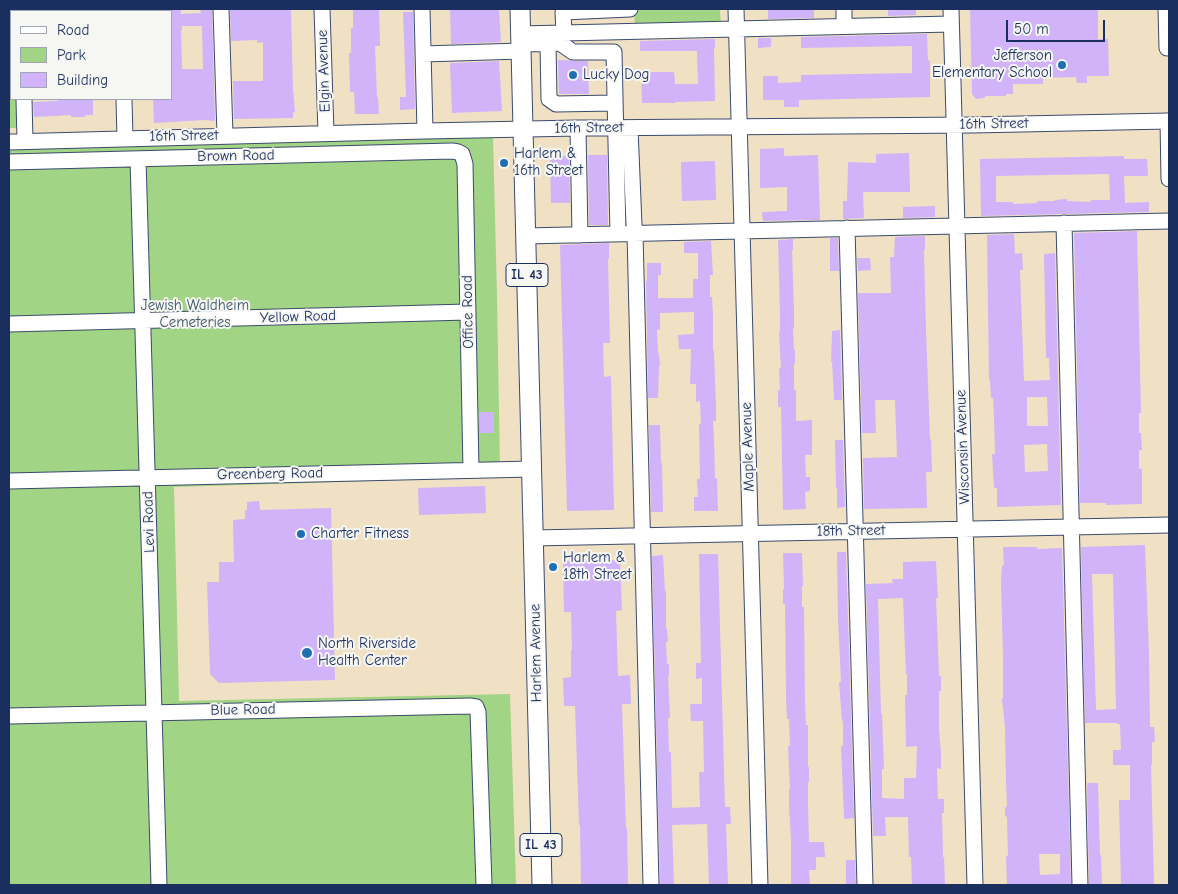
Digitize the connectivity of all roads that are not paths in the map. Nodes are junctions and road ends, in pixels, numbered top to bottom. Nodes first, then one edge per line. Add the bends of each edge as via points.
1 (221, 9) edge
2 (322, 9) edge
3 (422, 9) edge
4 (520, 9) edge
5 (630, 9) edge
6 (736, 9) edge
7 (844, 9) edge
8 (951, 16) edge
9 (1167, 17) edge
10 (844, 26) junction
11 (736, 29) junction
12 (614, 31) junction
13 (630, 31) junction
14 (564, 33) junction
15 (521, 43) junction
16 (548, 44) junction
17 (1167, 48) dead end
18 (614, 52) junction
19 (423, 54) junction
20 (24, 100) edge
21 (124, 100) edge
22 (616, 103) junction
23 (1168, 121) edge
24 (954, 125) junction
25 (739, 127) junction
26 (578, 128) junction
27 (623, 128) junction
28 (523, 130) junction
29 (425, 131) junction
30 (326, 133) junction
31 (225, 136) junction
32 (125, 138) junction
33 (25, 141) junction
34 (9, 142) edge
35 (462, 154) joint
36 (138, 159) junction
37 (9, 162) edge
38 (1169, 179) edge
39 (1169, 221) edge
40 (1064, 223) junction
41 (957, 226) junction
42 (847, 228) junction
43 (742, 231) junction
44 (635, 233) junction
45 (618, 234) junction
46 (580, 235) junction
47 (526, 236) junction
48 (468, 312) junction
49 (143, 321) junction
50 (9, 324) edge
51 (532, 468) junction
52 (471, 470) junction
53 (148, 477) junction
54 (9, 481) edge
55 (1169, 525) edge
56 (1072, 526) junction
57 (965, 529) junction
58 (856, 531) junction
59 (750, 533) junction
60 (643, 536) junction
61 (533, 538) junction
62 (154, 712) junction
63 (9, 716) edge
64 (159, 885) edge
65 (484, 885) edge
66 (542, 885) edge
67 (652, 885) edge
68 (760, 885) edge
69 (865, 885) edge
70 (974, 885) edge
71 (1080, 885) edge

1 - 31 street
2 - 30 street, Elgin Avenue
3 - 19 street
4 - 15 main road, IL 43
5 - 13 street
5 - 14 street via 563,12
6 - 11 street, Maple Avenue
7 - 10 street
8 - 10 street
8 - 24 street, Wisconsin Avenue
9 - 17 street
10 - 11 street
11 - 13 street
11 - 25 street, Maple Avenue
12 - 13 street
12 - 14 street
12 - 18 street
14 - 15 street
15 - 16 street
15 - 19 street
15 - 28 main road, IL 43
16 - 18 street via 560,43 573,52
16 - 22 street via 549,99 556,104
18 - 22 street
19 - 29 street
20 - 33 street
21 - 32 street
22 - 27 street
23 - 24 street, 16th Street
23 - 38 street
24 - 25 street, 16th Street
24 - 41 street, Wisconsin Avenue
25 - 27 street, 16th Street
25 - 43 street, Maple Avenue
26 - 27 street, 16th Street
26 - 28 street, 16th Street
26 - 46 street
27 - 44 street
27 - 45 street
28 - 29 street, 16th Street
28 - 47 main road, IL 43
29 - 30 street, 16th Street
30 - 31 street, 16th Street
31 - 32 street, 16th Street
32 - 33 street, 16th Street
33 - 34 street, 16th Street
35 - 36 street, Brown Road via 452,151
35 - 48 street, Office Road via 466,164
36 - 37 street, Brown Road
36 - 49 street, Levi Road
39 - 40 street
40 - 41 street
40 - 56 street
41 - 42 street
41 - 57 street, Wisconsin Avenue
42 - 43 street
42 - 58 street
43 - 44 street
43 - 59 street, Maple Avenue
44 - 45 street
44 - 60 street
45 - 46 street
46 - 47 street
47 - 51 main road, Harlem Avenue / IL 43
48 - 49 street, Yellow Road
48 - 52 street, Office Road
49 - 50 street, Yellow Road
49 - 53 street, Levi Road
51 - 52 street, Greenberg Road
51 - 61 main road, Harlem Avenue / IL 43
52 - 53 street, Greenberg Road
53 - 54 street, Greenberg Road
53 - 62 street, Levi Road
55 - 56 street, 18th Street
56 - 57 street, 18th Street
56 - 71 street
57 - 58 street, 18th Street
57 - 70 street, Wisconsin Avenue
58 - 59 street, 18th Street
58 - 69 street
59 - 60 street, 18th Street
59 - 68 street, Maple Avenue
60 - 61 street, 18th Street
60 - 67 street
61 - 66 main road, Harlem Avenue / IL 43
62 - 63 street, Blue Road
62 - 64 street, Levi Road
62 - 65 street, Blue Road via 476,707

